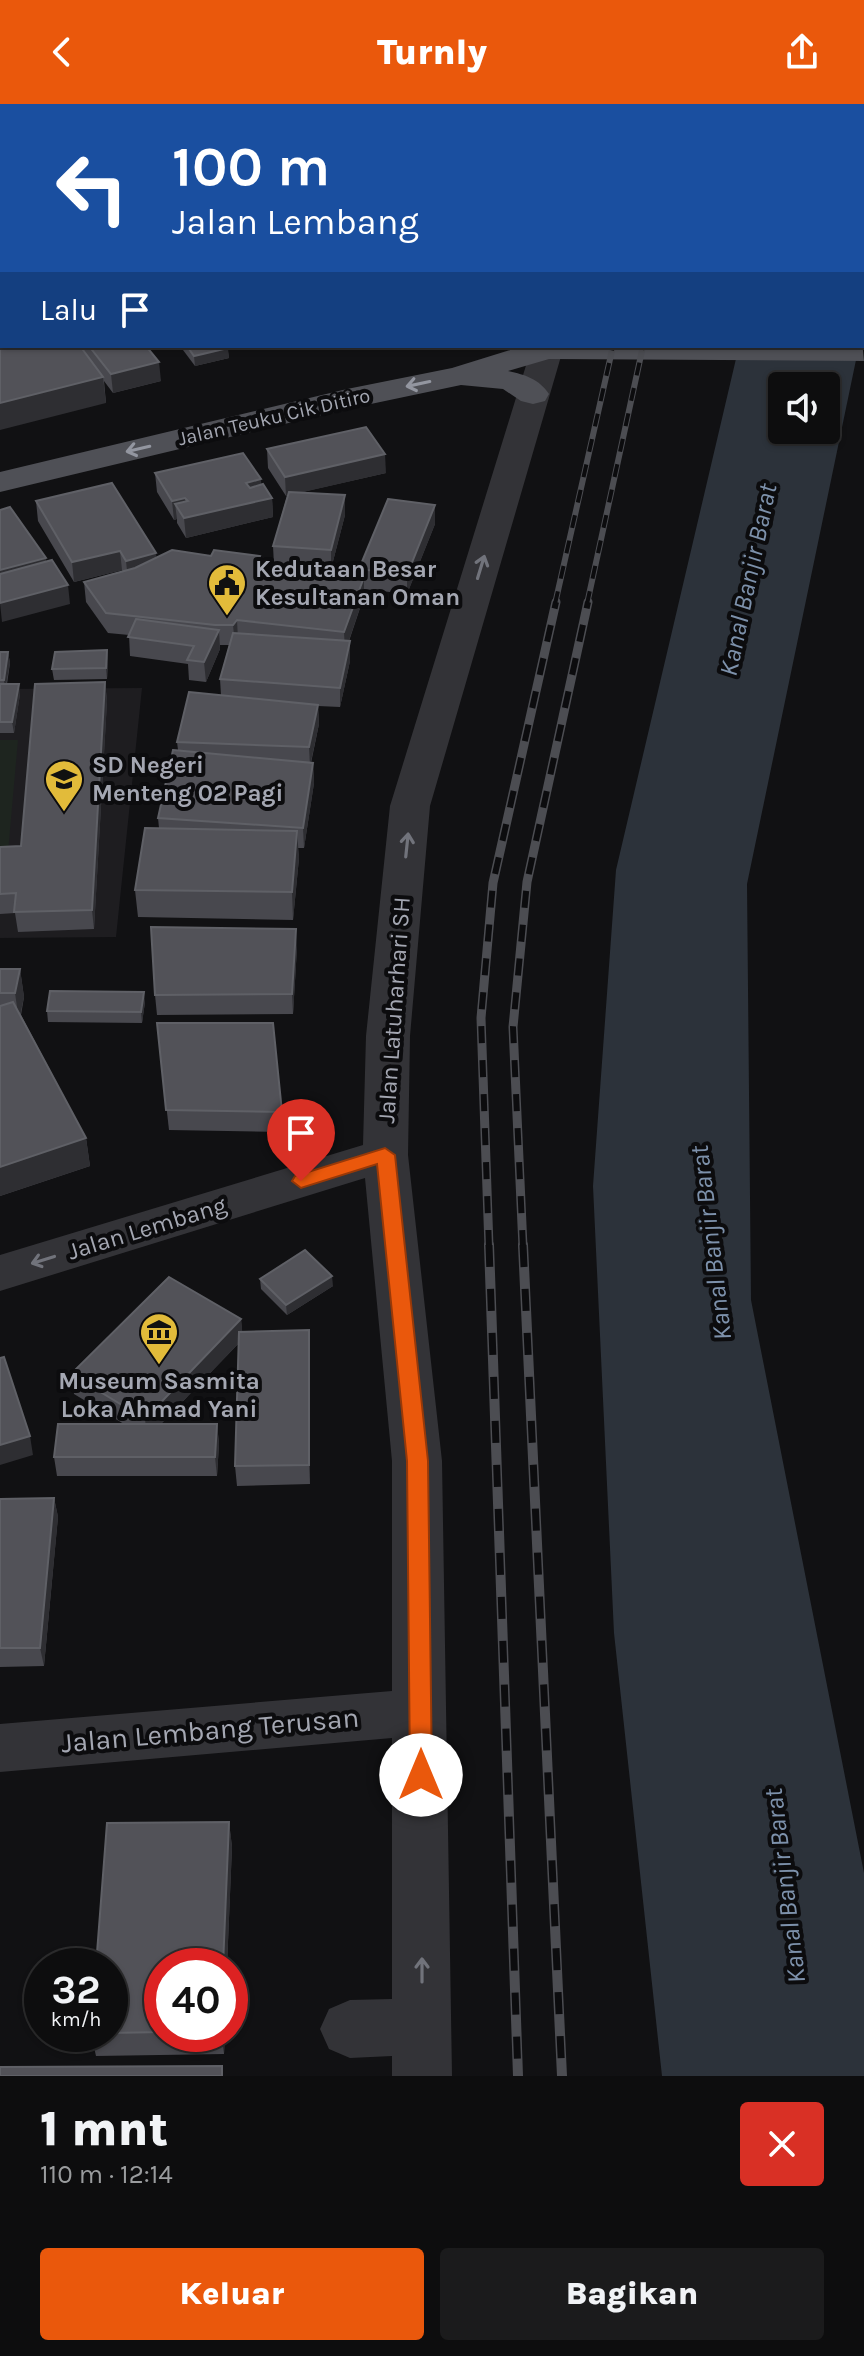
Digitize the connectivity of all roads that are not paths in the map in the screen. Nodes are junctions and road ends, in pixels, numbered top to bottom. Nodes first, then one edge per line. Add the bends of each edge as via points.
1 (544, 348) edge
2 (547, 348) edge
3 (608, 348) edge
4 (864, 351) edge
5 (458, 376) junction
6 (533, 394) junction
7 (0, 482) edge
8 (385, 1155) junction
9 (0, 1273) edge
10 (421, 1712) junction
11 (0, 1748) edge
12 (350, 2029) dead end
13 (422, 2052) edge

1 - 5 main road, Jalan Teuku Cik Ditiro
2 - 6 street, Jalan Latuharhari SH
3 - 4 main road, Jalan Teuku Cik Ditiro
5 - 6 main road via 513,382
5 -> 7 main road, Jalan Teuku Cik Ditiro
8 -> 6 street, Jalan Latuharhari SH via 388,1036 410,806
8 -> 9 street, Jalan Lembang
8 - 10 street, Jalan Latuharhari SH via 417,1461
10 - 11 street, Jalan Lembang Terusan
13 -> 10 street, Jalan Latuharhari SH
12 - 13 street

